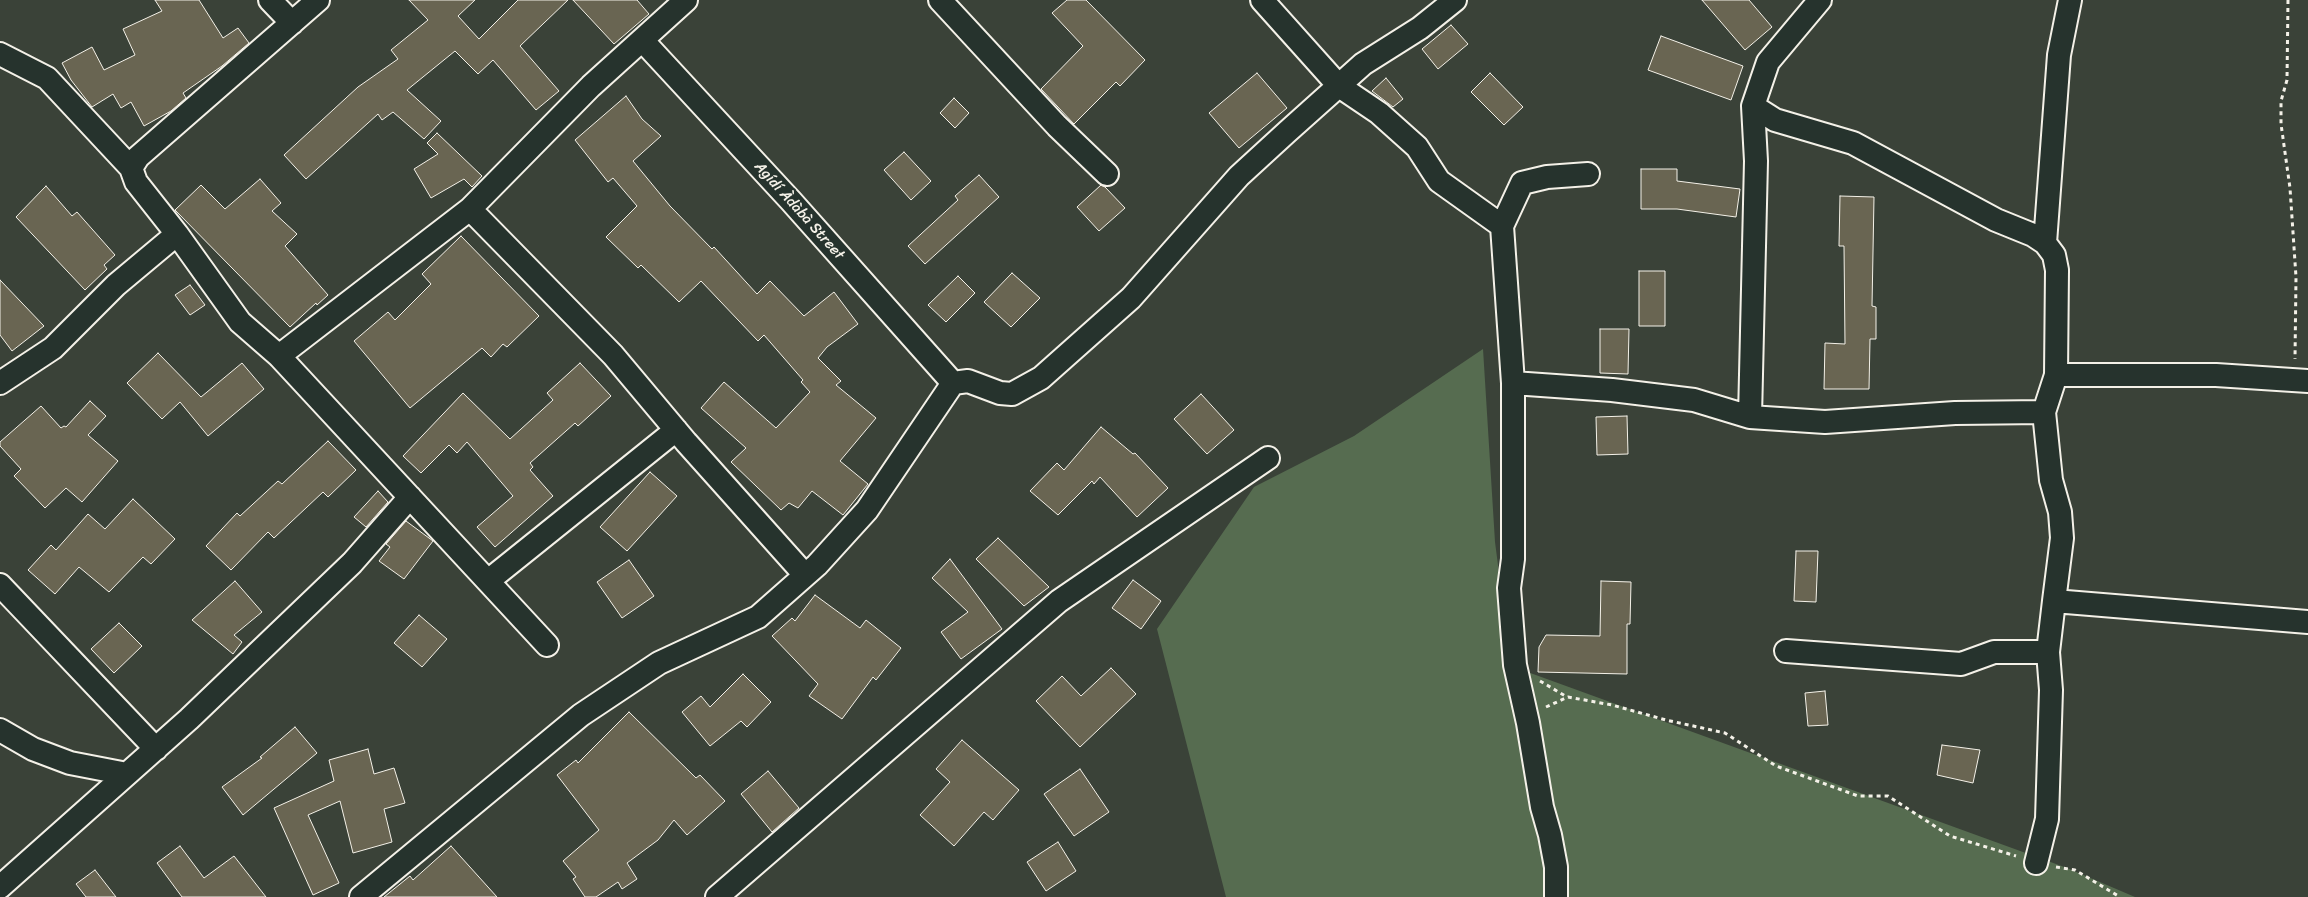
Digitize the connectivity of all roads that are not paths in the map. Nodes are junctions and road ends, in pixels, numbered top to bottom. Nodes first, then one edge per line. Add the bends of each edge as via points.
1 (270, 0) edge
2 (318, 0) edge
3 (686, 0) edge
4 (940, 0) edge
5 (1262, 0) edge
6 (1455, 0) edge
7 (1820, 0) edge
8 (2070, 0) edge
9 (292, 23) junction
10 (643, 41) junction
11 (0, 54) edge
12 (1339, 86) junction
13 (1753, 106) junction
14 (131, 168) junction
15 (1107, 174) dead end
16 (1588, 174) dead end
17 (470, 209) junction
18 (1502, 226) junction
19 (177, 234) junction
20 (2046, 243) junction
21 (279, 356) junction
22 (2056, 375) junction
23 (2301, 381) edge
24 (0, 383) edge
25 (953, 383) junction
26 (1513, 383) junction
27 (2044, 412) junction
28 (1750, 417) junction
29 (676, 430) junction
30 (1268, 458) dead end
31 (410, 497) junction
32 (805, 576) junction
33 (488, 581) junction
34 (0, 585) edge
35 (2054, 601) junction
36 (2308, 622) edge
37 (547, 645) dead end
38 (1786, 651) dead end
39 (2048, 652) junction
40 (0, 730) edge
41 (156, 749) junction
42 (128, 774) junction
43 (2036, 863) road end
44 (0, 887) edge
45 (361, 897) edge
46 (717, 897) edge
47 (1556, 897) edge

1 - 9 street
2 - 9 street
3 - 10 street
4 - 15 street via 1057,126
5 - 12 street
6 - 12 street via 1420,28 1363,64
7 - 13 street via 1768,62
8 - 20 street via 2059,55
9 - 14 street via 138,157
10 - 17 street via 591,86
10 - 25 street, Agídí Àdàbà Street
11 - 14 street via 47,78
12 - 18 street via 1380,113 1417,147 1439,181
12 - 25 street via 1239,176 1131,298 1041,378 1012,394 1000,394 968,381
13 - 20 street via 1775,120 1853,143 1996,220
13 - 28 street via 1756,161
14 - 19 street via 136,182
16 - 18 street via 1547,177 1522,183
17 - 21 street
17 - 29 street via 613,355
18 - 26 street
19 - 21 street via 240,322
19 - 24 street via 116,285 53,348
20 - 22 street via 2054,255 2057,270
21 - 31 street
22 - 23 street via 2216,375
22 - 27 street
25 - 32 street via 867,510
26 - 28 street via 1694,400
26 - 47 street via 1513,560 1509,588 1515,665 1556,867
27 - 28 street via 1955,413 1825,422
27 - 35 street via 2051,480 2060,512 2062,538
29 - 32 street
29 - 33 street
30 - 46 street via 1059,601
31 - 33 street
31 - 41 street via 352,563
32 - 45 street via 758,617 659,663 581,715
33 - 37 street
34 - 41 street
35 - 36 street
35 - 39 street
38 - 39 street via 1961,664 1994,652
39 - 43 street via 2051,690 2047,819
40 - 42 street via 33,749 70,763
41 - 42 street
42 - 44 street

